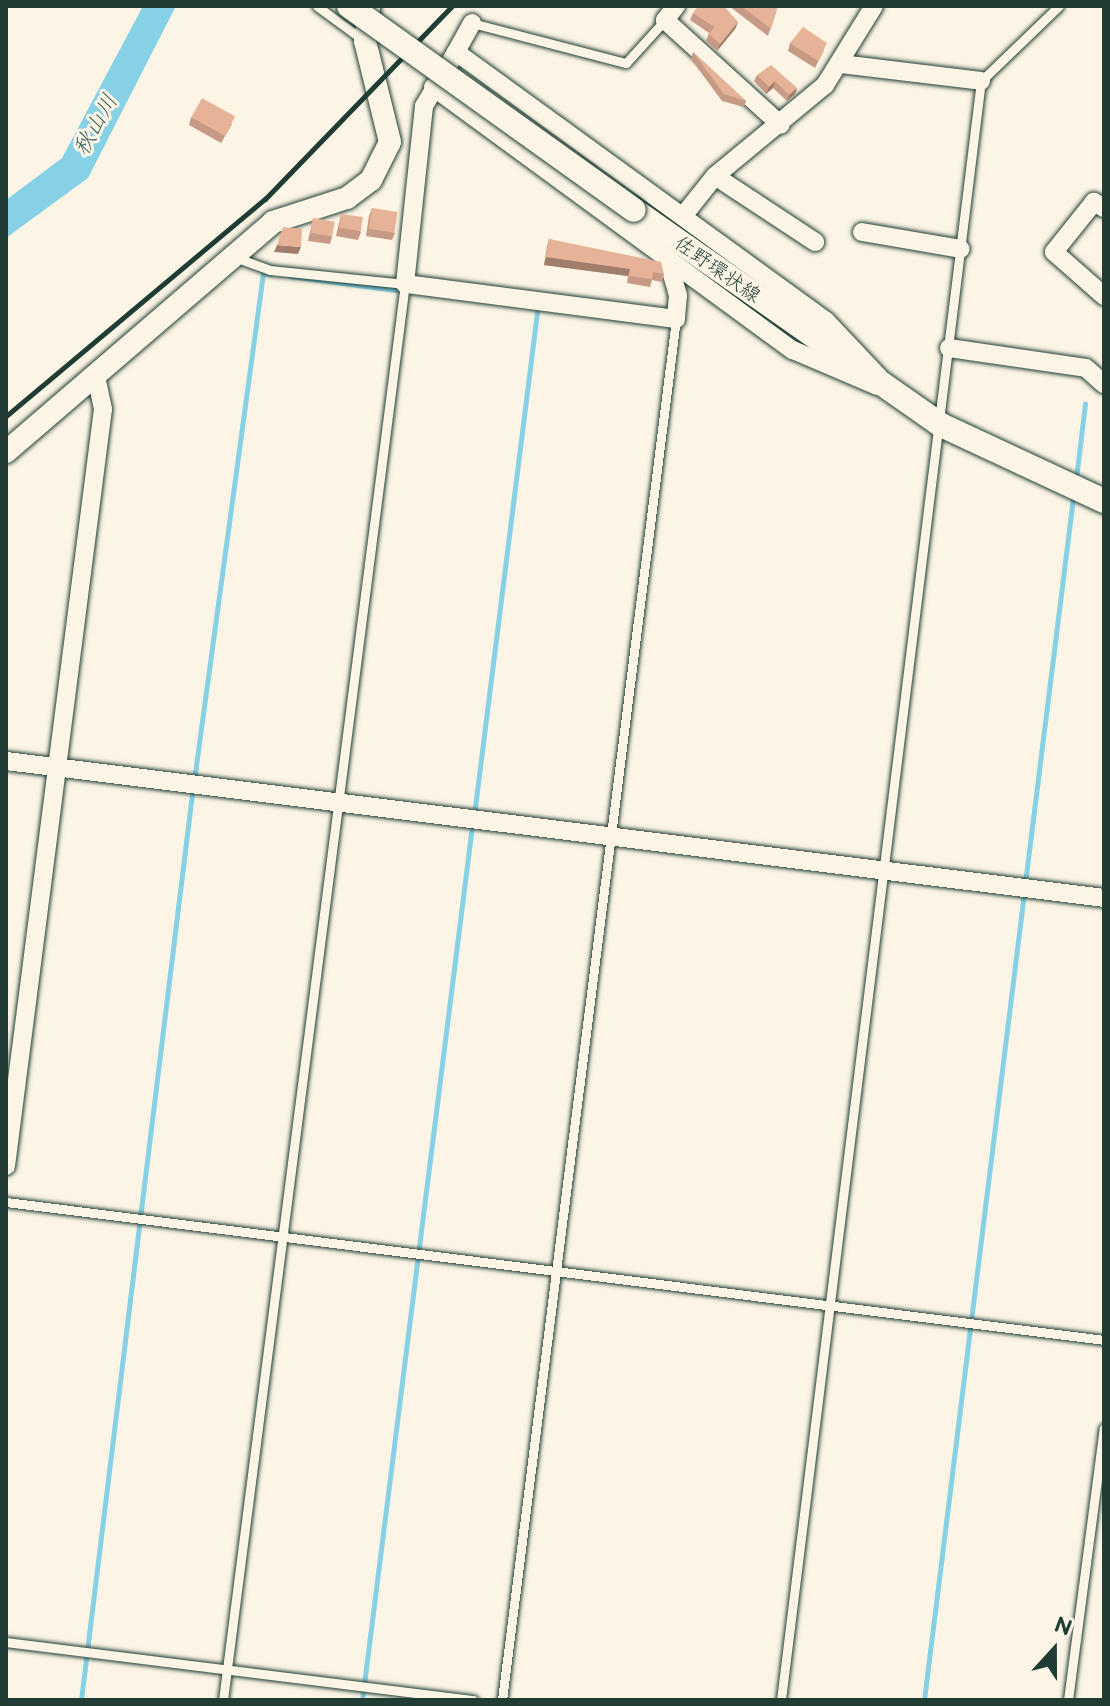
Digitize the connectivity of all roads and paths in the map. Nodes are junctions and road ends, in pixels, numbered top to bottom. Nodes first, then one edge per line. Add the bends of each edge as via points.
1 (317, 6) edge
2 (349, 6) edge
3 (369, 6) edge
4 (874, 6) edge
5 (1059, 6) edge
6 (670, 13) edge
7 (472, 23) joint
8 (365, 41) junction
9 (456, 52) junction
10 (841, 64) junction
11 (981, 81) junction
12 (433, 87) junction
13 (781, 125) junction
14 (390, 142) junction
15 (418, 146) junction
16 (585, 148) junction
17 (715, 176) junction
18 (561, 179) junction
19 (1104, 208) edge
20 (681, 219) junction
21 (862, 232) dead end
22 (815, 242) dead end
23 (961, 249) junction
24 (666, 253) junction
25 (235, 257) junction
26 (405, 284) junction
27 (1104, 296) edge
28 (676, 319) junction
29 (949, 348) junction
30 (97, 380) junction
31 (1104, 384) edge
32 (887, 389) junction
33 (941, 425) junction
34 (6, 452) edge
35 (1104, 501) edge
36 (6, 761) edge
37 (54, 766) junction
38 (334, 801) junction
39 (609, 838) junction
40 (885, 871) junction
41 (1104, 898) edge
42 (6, 1166) edge
43 (6, 1202) edge
44 (283, 1240) junction
45 (555, 1273) junction
46 (830, 1307) junction
47 (1104, 1340) edge
48 (1104, 1428) edge
49 (6, 1642) edge
50 (227, 1668) junction
51 (223, 1700) edge
52 (473, 1700) edge
53 (502, 1700) edge
54 (781, 1700) edge
55 (1068, 1700) edge

1 - 8 lane
2 - 32 main road, 佐野環状線, bridge
3 - 8 street
4 - 10 street
5 - 11 lane
6 - 7 lane via 626,63
6 - 13 street
7 - 9 street
8 - 14 street
9 - 12 street
9 - 16 street
10 - 11 street
10 - 13 street
11 - 23 lane
12 - 15 street
12 - 18 street
13 - 17 street
14 - 15 street
14 - 25 street via 360,192 273,222
15 - 26 street
16 - 18 lane
16 - 20 street
17 - 20 street
17 - 22 street
18 - 24 street
19 - 27 street via 1094,202 1054,252
20 - 32 street via 826,321
21 - 23 street
23 - 29 lane
24 - 28 street via 678,295
24 - 32 street via 810,361
25 - 26 lane via 270,270
25 - 30 street
26 - 28 street
26 - 38 lane
28 - 39 lane
29 - 31 street via 1086,368
29 - 33 lane
30 - 34 street
30 - 37 street via 103,409
32 - 33 main road, 佐野環状線
33 - 35 main road, 佐野環状線
33 - 40 lane
36 - 37 street
37 - 38 street
37 - 42 street
38 - 39 street
38 - 44 lane
39 - 40 street
39 - 45 lane
40 - 41 street
40 - 46 lane
43 - 44 lane
44 - 45 lane
44 - 50 lane
45 - 46 lane
45 - 53 lane
46 - 47 lane
46 - 54 lane
48 - 55 lane
49 - 50 lane
50 - 51 lane
50 - 52 lane

